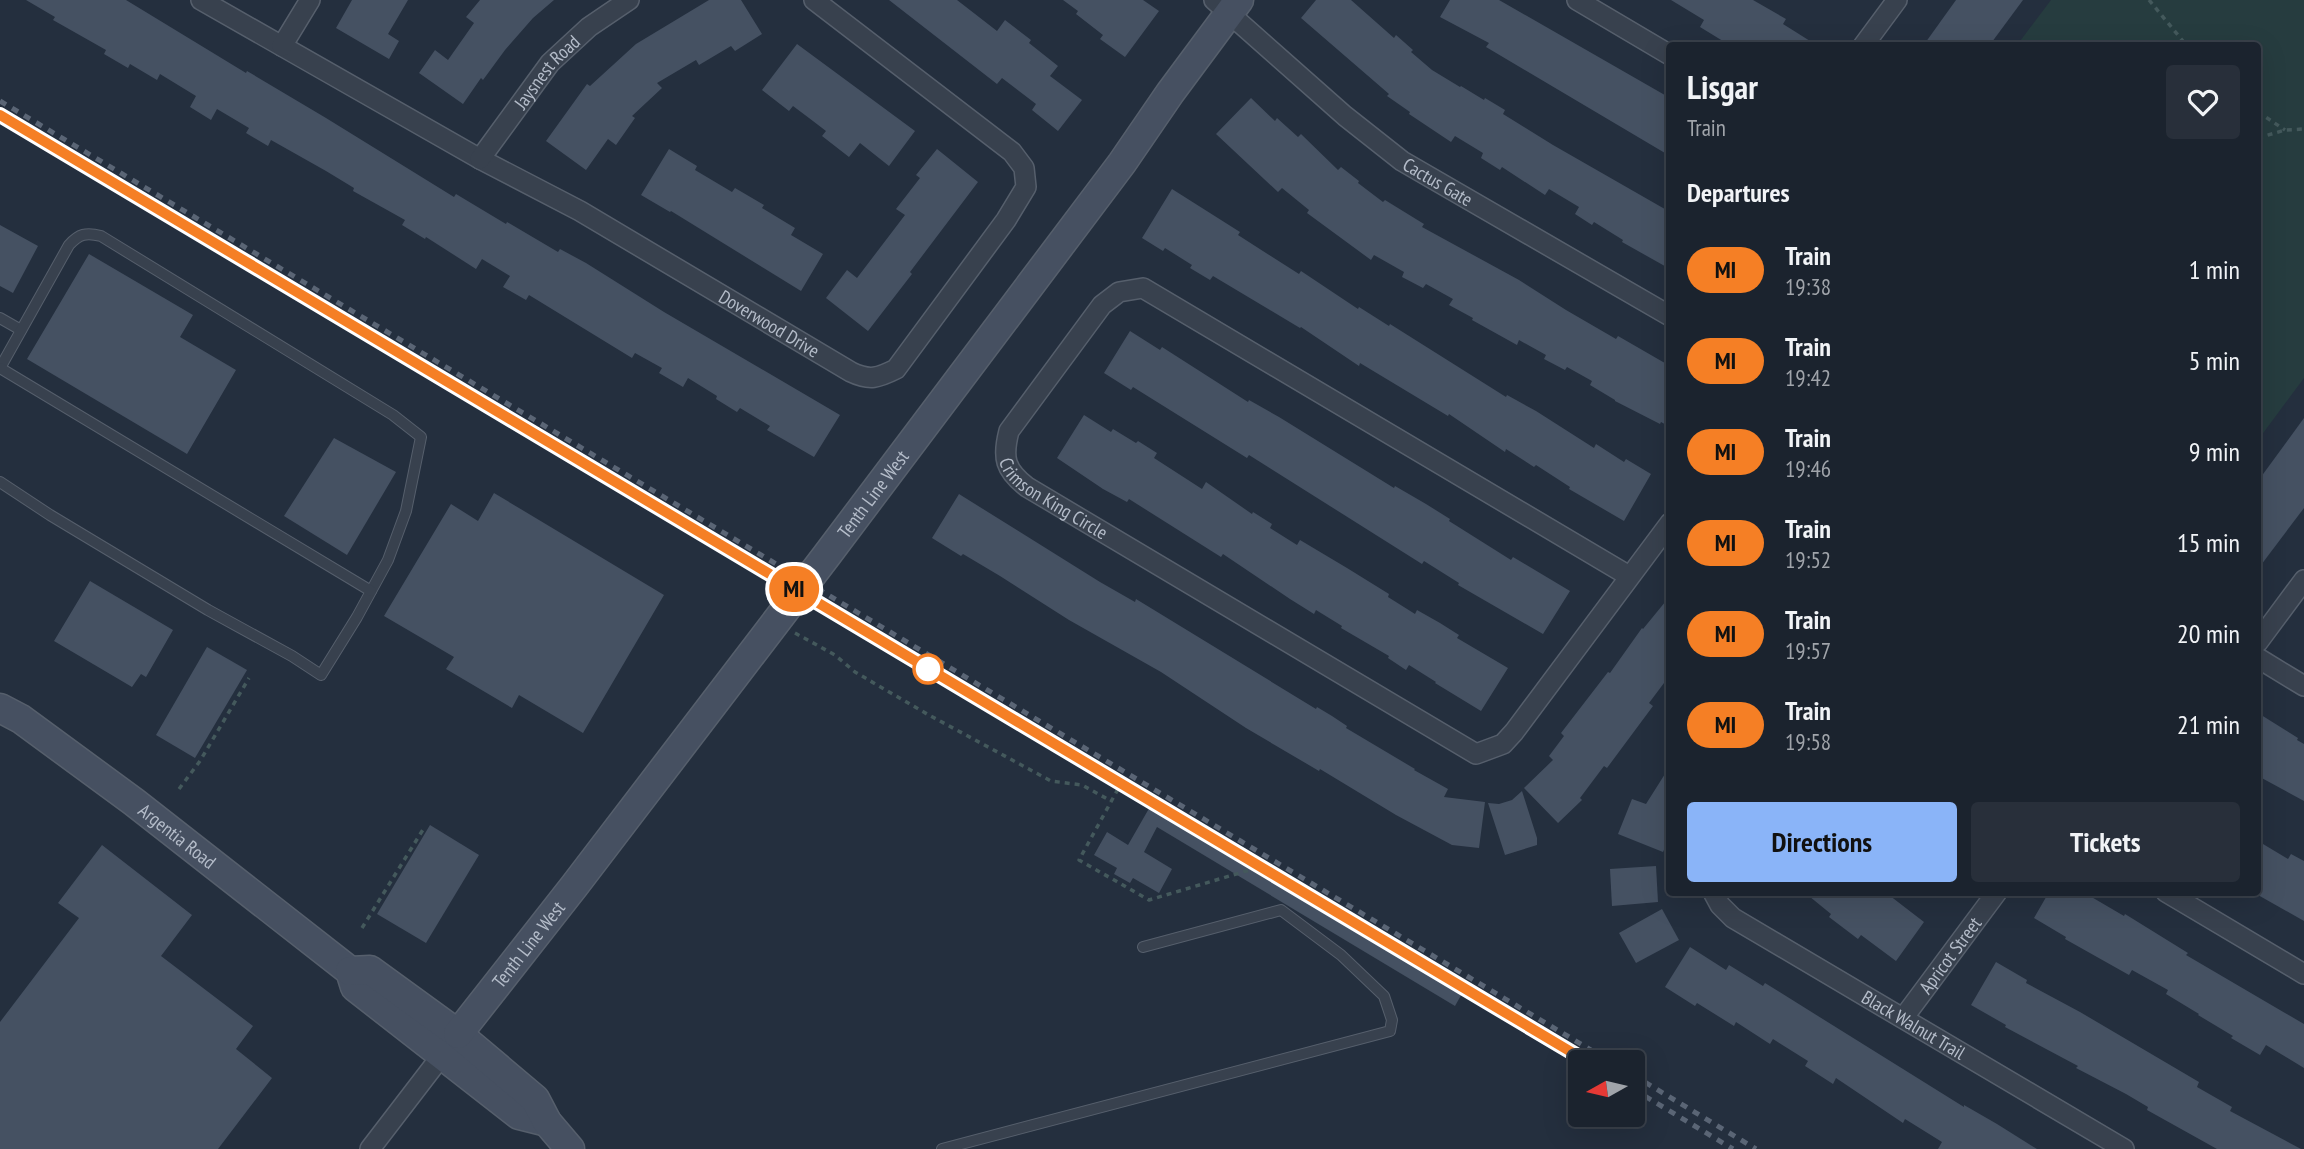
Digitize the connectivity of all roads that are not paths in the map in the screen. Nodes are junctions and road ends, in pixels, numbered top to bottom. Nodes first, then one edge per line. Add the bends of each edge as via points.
1 (201, 0) edge
2 (310, 0) edge
3 (629, 0) edge
4 (814, 0) edge
5 (1577, 0) edge
6 (1897, 0) edge
7 (1227, 4) edge
8 (1866, 42) edge
9 (282, 46) junction
10 (1666, 53) edge
11 (480, 159) junction
12 (1666, 314) edge
13 (0, 318) edge
14 (21, 330) junction
15 (0, 368) edge
16 (0, 482) edge
17 (1666, 528) edge
18 (1629, 576) junction
19 (2304, 580) edge
20 (371, 591) junction
21 (2261, 638) edge
22 (2261, 660) edge
23 (2304, 686) edge
24 (0, 708) edge
25 (1715, 896) edge
26 (1994, 896) edge
27 (2173, 896) edge
28 (1143, 947) dead end
29 (2304, 974) edge
30 (1904, 1017) junction
31 (449, 1045) junction
32 (370, 1149) edge
33 (570, 1149) edge
34 (942, 1149) edge
35 (2124, 1149) edge

1 - 9 street, Doverwood Drive
2 - 9 street
3 - 11 street, Jaysnest Road via 589,27 550,63
4 - 11 street, Doverwood Drive via 1012,152 1024,168 1026,187 1006,220 896,369 879,378 851,372 580,211
5 - 10 street
6 - 8 street
7 - 12 street, Cactus Gate via 1345,116 1402,160
7 - 31 street, Tenth Line West via 1122,163 575,886
9 - 11 street, Doverwood Drive
13 - 14 lane
14 - 15 lane
14 - 20 lane via 69,246 90,233 393,415 421,437 405,511 388,560
15 - 20 lane
16 - 20 lane via 321,675
17 - 18 street
18 - 18 street, Crimson King Circle via 1143,288 1119,292 1102,304 1009,431 1004,449 1016,479 1027,487 1476,754 1503,744 1514,732
19 - 21 street
22 - 23 street
24 - 31 street, Argentia Road via 22,719 134,802 350,971 355,987
25 - 30 street, Black Walnut Trail via 1733,918
26 - 30 street, Apricot Street
27 - 29 street
28 - 34 lane via 1281,910 1341,955 1384,996 1392,1020 1390,1031
30 - 35 street, Black Walnut Trail
31 - 32 street, Tenth Line West
31 - 33 street, Argentia Road via 519,1115 547,1122

